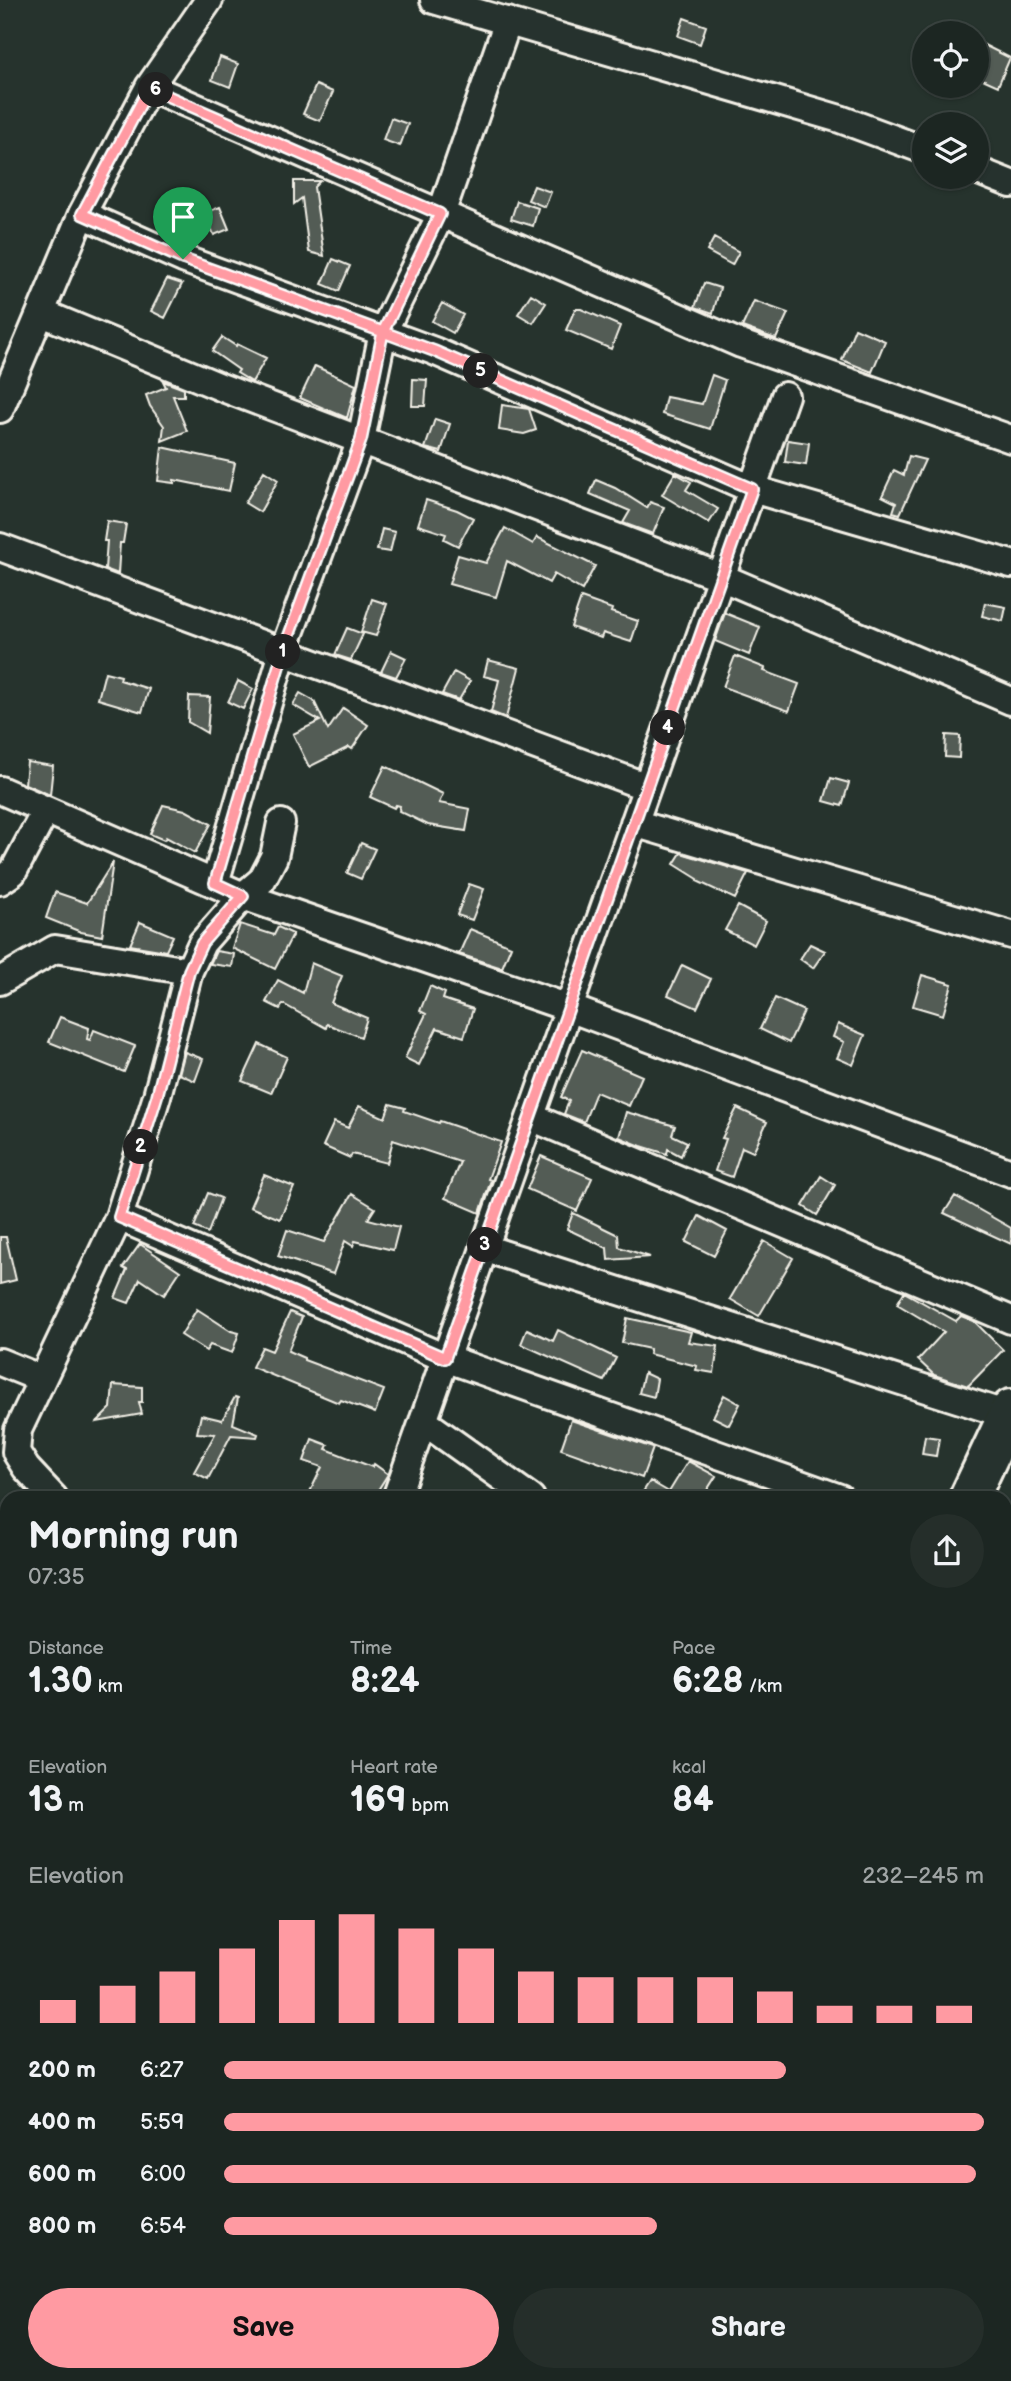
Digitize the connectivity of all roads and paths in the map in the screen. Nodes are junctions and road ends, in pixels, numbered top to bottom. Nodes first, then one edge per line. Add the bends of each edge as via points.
1 (209, 0) edge
2 (434, 0) edge
3 (508, 22) junction
4 (149, 88) junction
5 (912, 145) edge
6 (989, 175) edge
7 (1011, 184) edge
8 (82, 214) junction
9 (440, 214) junction
10 (41, 313) junction
11 (383, 332) junction
12 (785, 396) dead end
13 (0, 409) edge
14 (1011, 439) edge
15 (361, 440) junction
16 (752, 489) junction
17 (0, 547) edge
18 (1011, 564) edge
19 (721, 577) junction
20 (283, 652) junction
21 (1011, 701) edge
22 (647, 787) junction
23 (0, 790) edge
24 (46, 810) junction
25 (635, 822) junction
26 (281, 823) dead end
27 (0, 881) edge
28 (215, 883) junction
29 (243, 896) junction
30 (1011, 934) edge
31 (189, 971) junction
32 (0, 981) edge
33 (569, 1008) junction
34 (530, 1117) junction
35 (1011, 1173) edge
36 (119, 1217) junction
37 (484, 1248) junction
38 (1011, 1320) edge
39 (445, 1358) junction
40 (0, 1362) edge
41 (42, 1379) junction
42 (1010, 1413) edge
43 (423, 1421) junction
44 (8, 1454) edge
45 (47, 1491) edge
46 (398, 1491) edge
47 (521, 1491) edge
48 (819, 1491) edge
49 (972, 1491) edge

1 - 4 street
2 - 3 street
3 - 5 street via 840,118
3 - 9 street
4 - 8 street
4 - 9 street
6 - 7 street
8 - 10 street
8 - 11 street via 183,259
9 - 11 street
9 - 14 street via 741,344
10 - 13 street
10 - 15 street
11 - 15 street
11 - 16 street
12 - 16 street
15 - 19 street
15 - 20 street
16 - 18 street
16 - 19 street
17 - 20 street
19 - 21 street
19 - 22 street
20 - 22 street
20 - 28 street
22 - 25 street
23 - 24 street
24 - 27 street via 13,872
24 - 28 street
25 - 30 street
25 - 33 street
26 - 29 street via 274,858 262,880
28 - 29 street
29 - 31 street via 202,943
29 - 33 street
31 - 32 street via 55,949
31 - 36 street
33 - 34 street
33 - 35 street
34 - 37 street
34 - 38 street
36 - 39 street
36 - 41 street
37 - 39 street
37 - 42 street
39 - 43 street
39 - 48 street
40 - 41 street
41 - 44 street
42 - 49 highway
43 - 46 street
43 - 47 street
44 - 45 street

